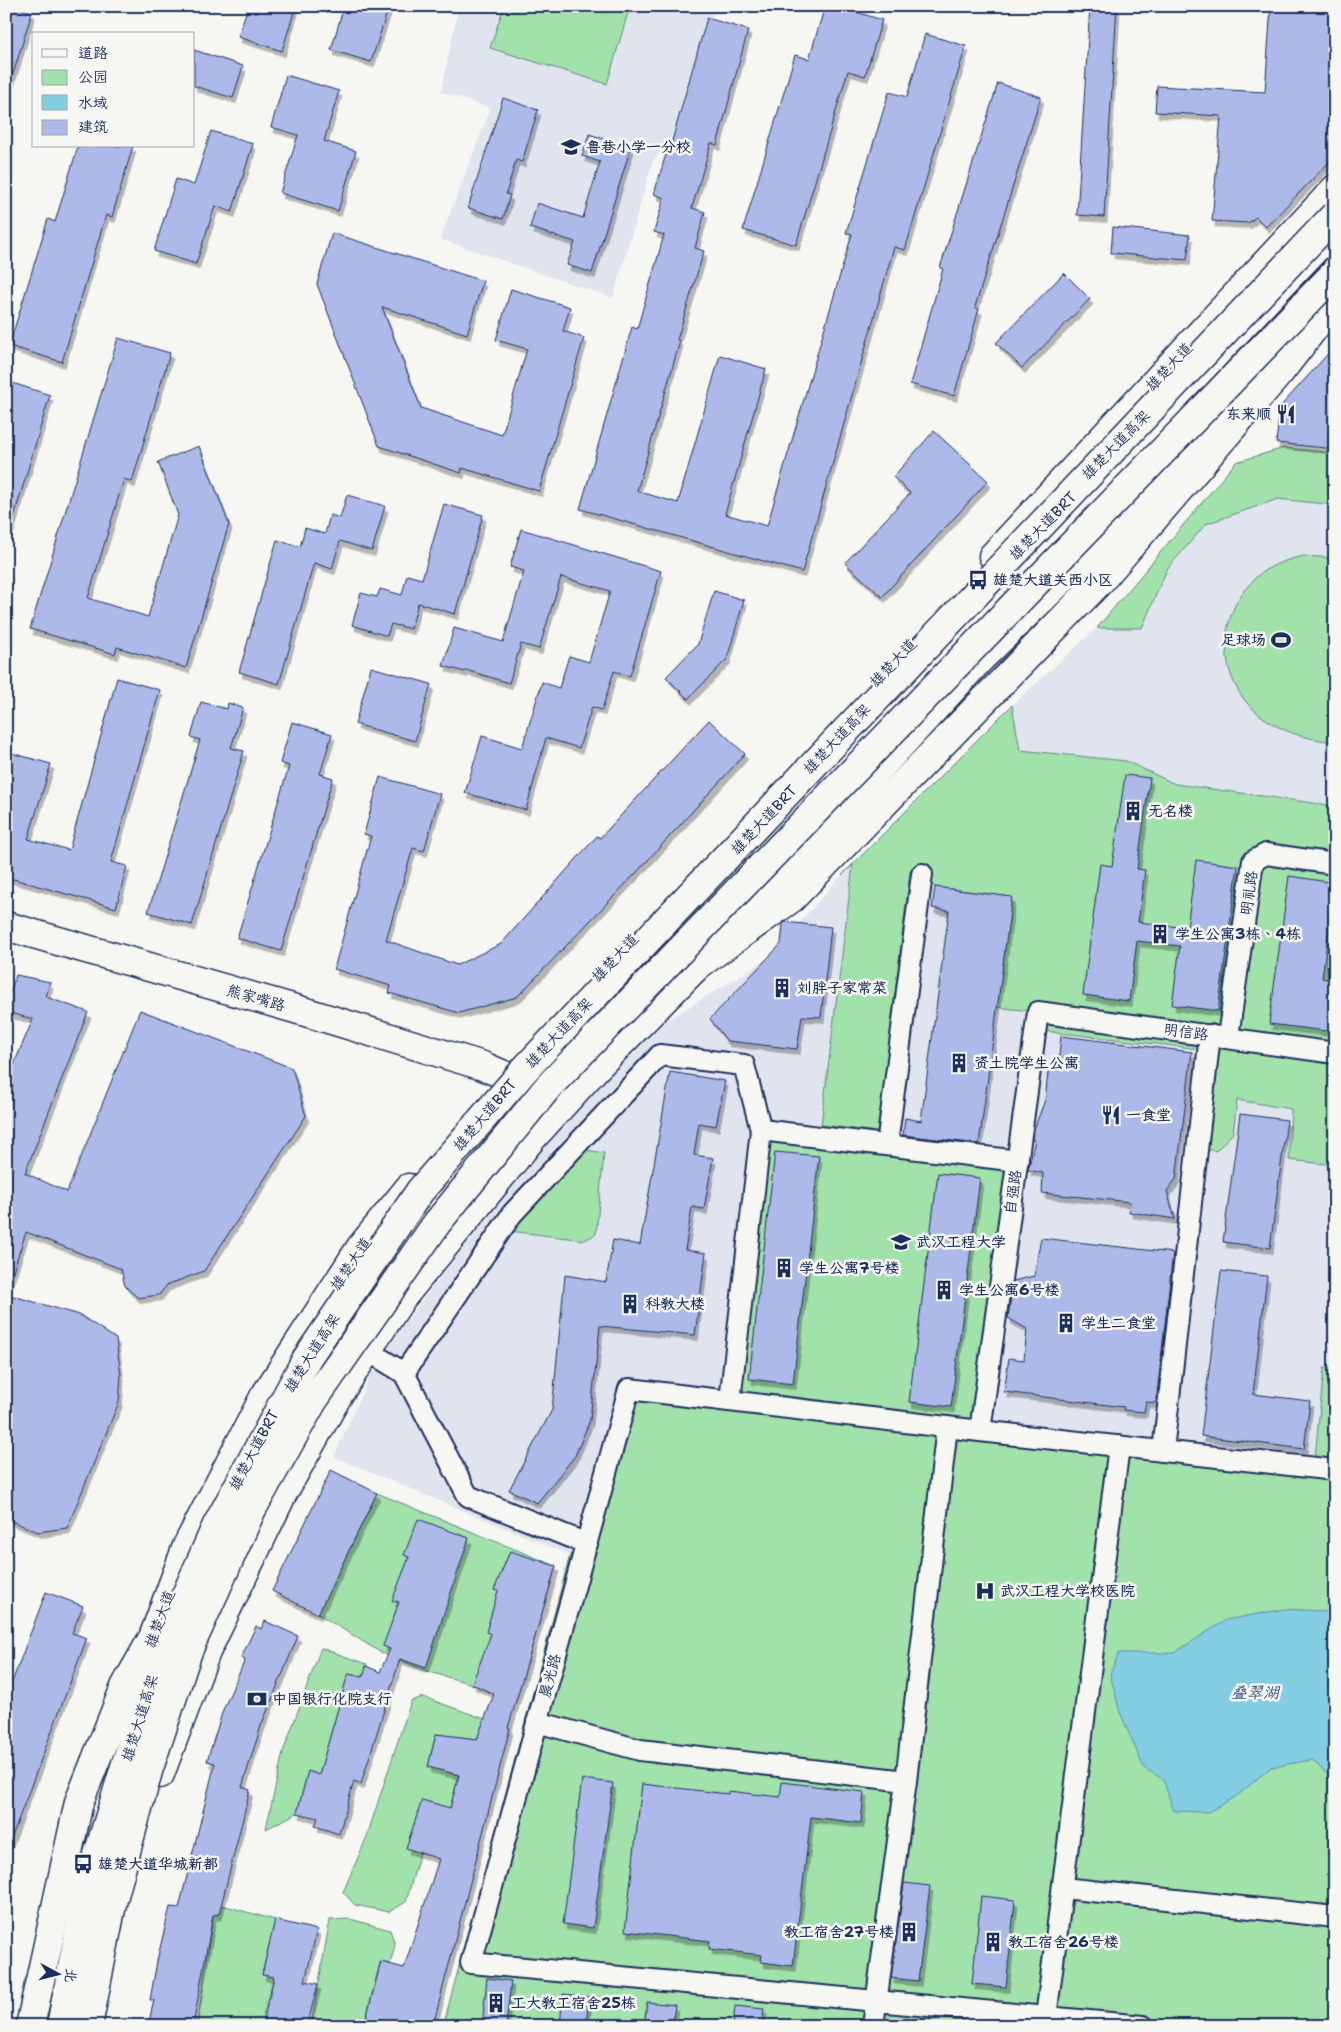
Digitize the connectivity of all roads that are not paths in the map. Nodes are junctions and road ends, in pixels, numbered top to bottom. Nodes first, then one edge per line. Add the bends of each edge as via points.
1 (1335, 189) edge
2 (1335, 215) edge
3 (1335, 241) edge
4 (1335, 272) edge
5 (1335, 300) edge
6 (1335, 864) edge
7 (922, 874) dead end
8 (6, 926) edge
9 (698, 965) junction
10 (612, 996) dead end
11 (1038, 1012) joint
12 (1219, 1036) junction
13 (1335, 1053) edge
14 (558, 1054) dead end
15 (511, 1086) junction
16 (505, 1112) dead end
17 (761, 1130) junction
18 (887, 1145) junction
19 (1018, 1161) junction
20 (338, 1284) junction
21 (388, 1319) junction
22 (342, 1329) junction
23 (378, 1357) dead end
24 (404, 1373) junction
25 (306, 1384) dead end
26 (730, 1401) junction
27 (947, 1427) junction
28 (980, 1432) junction
29 (1119, 1446) junction
30 (1163, 1451) junction
31 (1335, 1470) edge
32 (216, 1527) junction
33 (586, 1544) junction
34 (198, 1603) dead end
35 (162, 1695) dead end
36 (537, 1722) junction
37 (144, 1741) dead end
38 (136, 1768) dead end
39 (906, 1781) junction
40 (1063, 1888) junction
41 (1335, 1917) edge
42 (876, 2002) junction
43 (1046, 2017) junction
44 (30, 2026) edge
45 (46, 2026) edge
46 (61, 2026) edge
47 (88, 2026) edge
48 (100, 2026) edge
49 (873, 2026) edge
50 (1143, 2026) edge

1 - 15 main road, 雄楚大道 via 933,620
2 - 32 main road, 雄楚大道高架, bridge via 527,1067 426,1184 307,1358
3 - 10 lane, 雄楚大道BRT via 728,880
4 - 47 main road, 雄楚大道高架, bridge via 548,1087 437,1223 313,1401 252,1509 188,1651 149,1768 113,1899
5 - 9 main road via 980,659
5 - 9 main road via 1280,372 1100,580 792,898
6 - 12 street, 明礼路 via 1266,854 1253,861
7 - 18 street
8 - 15 main road, 熊家嘴路 via 483,1066
9 - 21 main road via 533,1137
11 - 12 street, 明信路
11 - 19 street, 自强路
12 - 13 street, 明信路
12 - 30 street
14 - 15 lane, 雄楚大道BRT
15 - 20 main road, 雄楚大道 via 474,1108 361,1247
16 - 22 lane, 雄楚大道BRT via 424,1213
17 - 18 street
17 - 24 street via 744,1065 660,1055 512,1214
17 - 26 street
18 - 19 street
19 - 28 street, 自强路
20 - 22 main road via 331,1309
20 - 45 main road, 雄楚大道 via 264,1396 187,1546 110,1754 75,1878
21 - 22 main road via 372,1333 351,1336
21 - 48 main road via 340,1392 282,1495 206,1652 155,1787 127,1894
22 - 25 lane, 雄楚大道BRT
23 - 24 street
24 - 33 street via 468,1496
26 - 27 street
26 - 33 street, 晨光路 via 629,1389
27 - 28 street
27 - 39 street
28 - 29 street
29 - 30 street
29 - 40 street
30 - 31 street
32 - 44 main road, bridge via 125,1687 79,1802
32 - 46 main road, 雄楚大道高架, bridge via 159,1656 87,1890
33 - 36 street, 晨光路
34 - 35 lane
36 - 39 street via 640,1750
36 - 42 street, 晨光路 via 471,1963
37 - 38 lane
39 - 42 street
40 - 41 street
40 - 43 street
42 - 43 street
42 - 49 street
43 - 50 street

